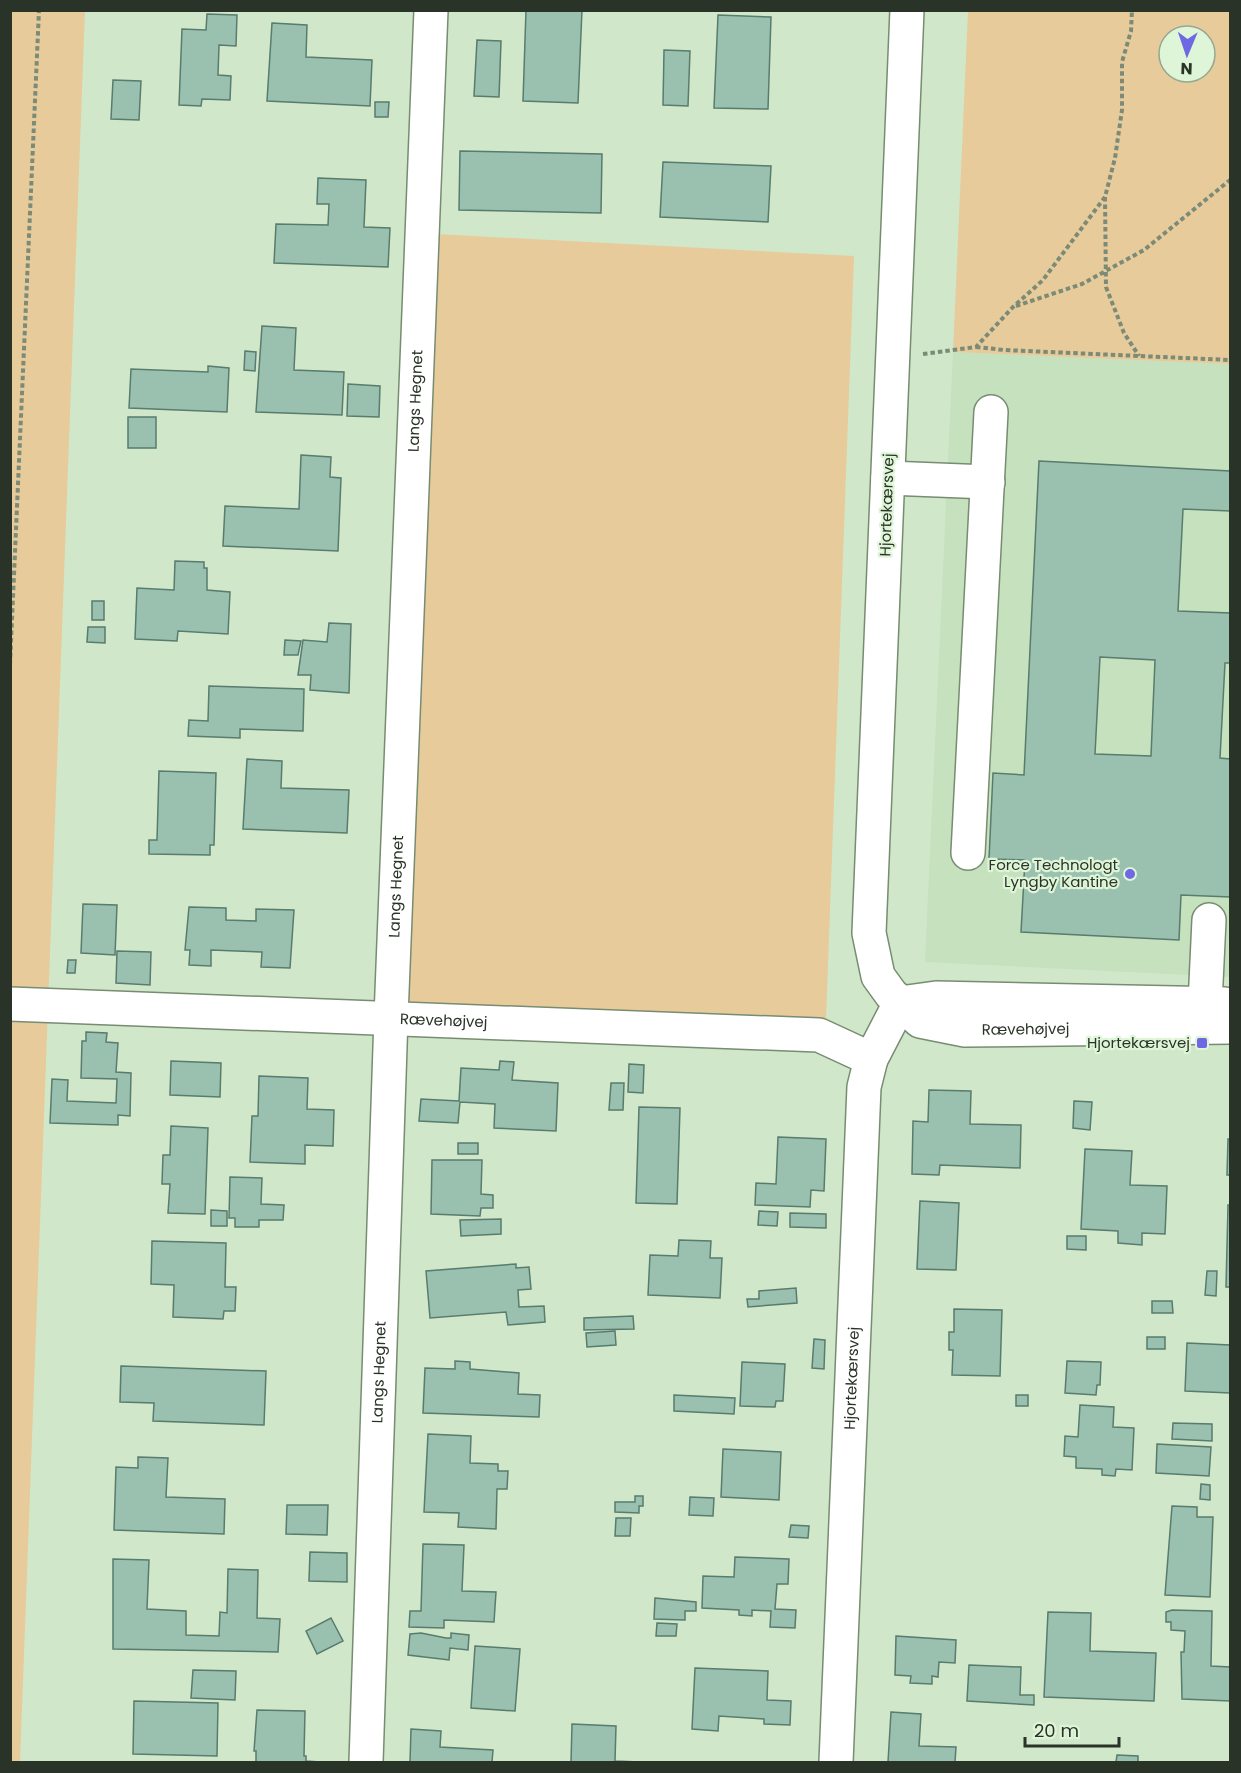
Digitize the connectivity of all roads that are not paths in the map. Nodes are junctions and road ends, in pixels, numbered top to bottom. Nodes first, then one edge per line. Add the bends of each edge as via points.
1 (430, 10) edge
2 (907, 10) edge
3 (991, 412) dead end
4 (888, 478) junction
5 (988, 482) junction
6 (968, 853) dead end
7 (1216, 934) edge
8 (895, 998) junction
9 (10, 1004) edge
10 (1218, 1004) edge
11 (391, 1017) junction
12 (1230, 1027) edge
13 (871, 1059) junction
14 (366, 1762) edge
15 (836, 1762) edge

1 - 11 street, Langs Hegnet
2 - 4 street, Hjortekærsvej
3 - 5 street
4 - 5 street
4 - 8 street, Hjortekærsvej via 870,933 878,976
5 - 6 street
7 - 10 street
8 - 10 street, Rævehøjvej
8 - 12 street, Rævehøjvej via 920,1022 965,1030
8 - 13 street, Hjortekærsvej
9 - 11 street, Rævehøjvej
11 - 13 street, Rævehøjvej via 819,1035
11 - 14 street, Langs Hegnet
13 - 15 street, Hjortekærsvej via 864,1087

